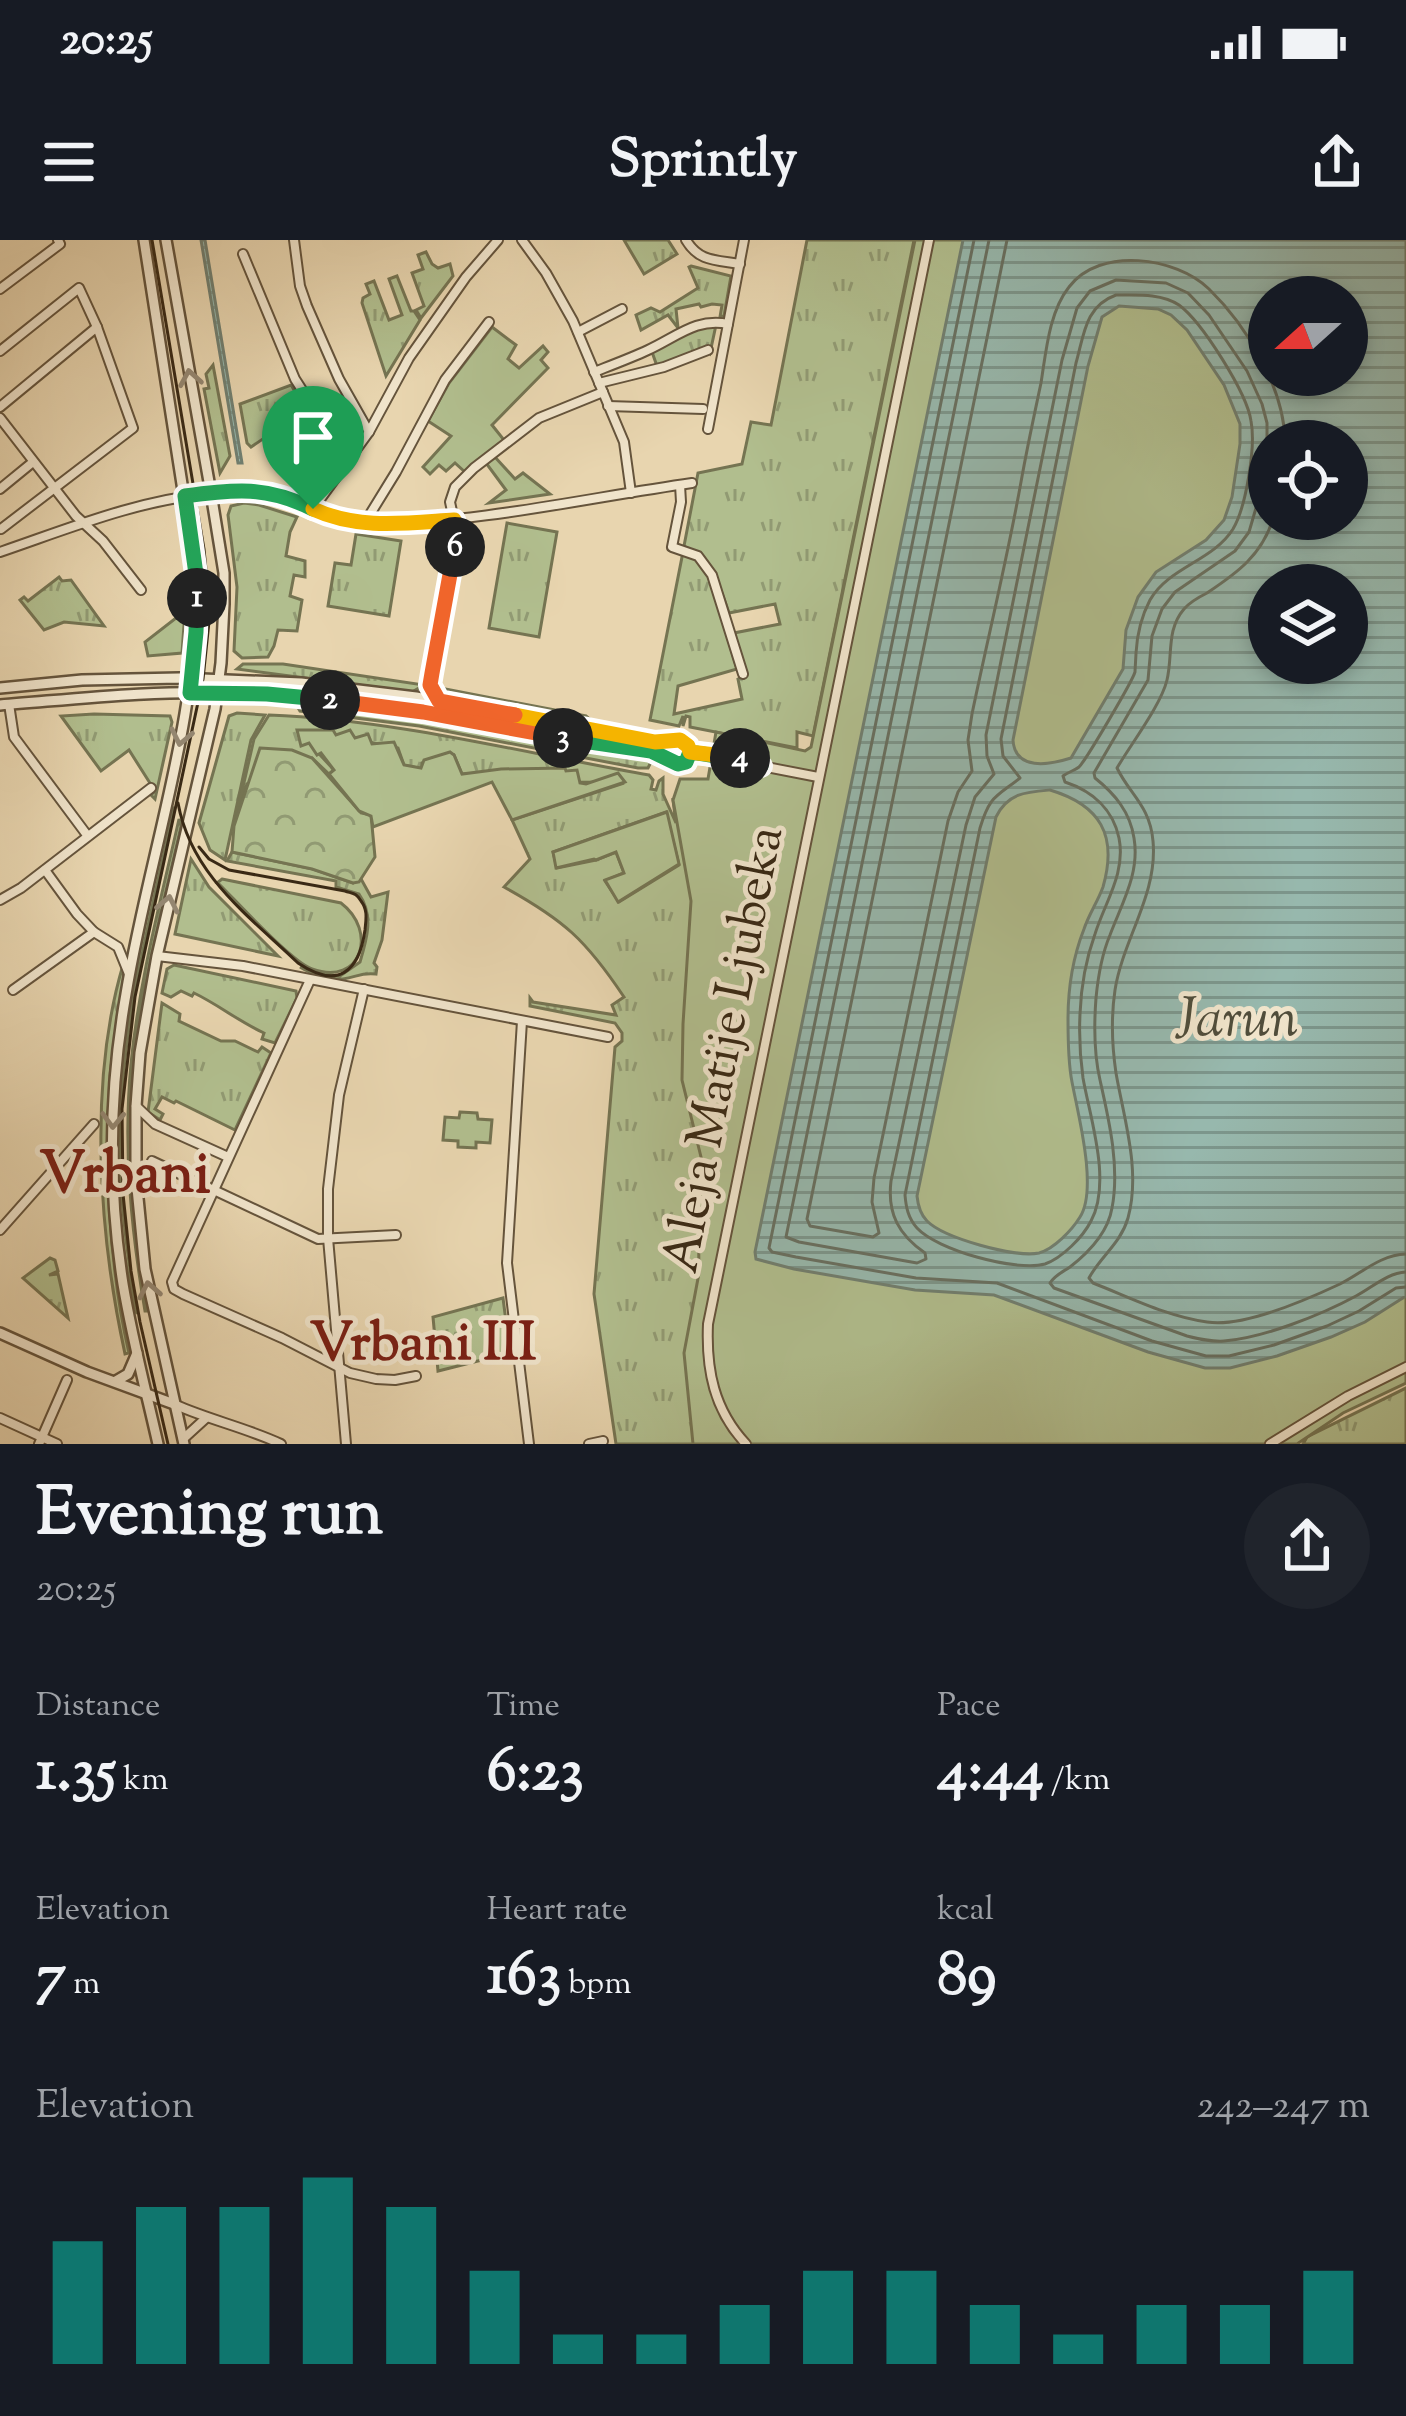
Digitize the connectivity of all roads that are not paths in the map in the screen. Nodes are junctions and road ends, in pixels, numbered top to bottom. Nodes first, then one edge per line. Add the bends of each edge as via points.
1 (144, 240) edge
2 (166, 240) edge
3 (294, 240) edge
4 (498, 240) edge
5 (522, 240) edge
6 (686, 240) edge
7 (744, 240) edge
8 (928, 240) edge
9 (59, 242) edge
10 (243, 254) dead end
11 (740, 265) junction
12 (0, 289) edge
13 (622, 309) dead end
14 (489, 322) dead end
15 (728, 324) junction
16 (97, 327) junction
17 (578, 332) junction
18 (708, 350) dead end
19 (0, 351) edge
20 (594, 372) junction
21 (601, 388) junction
22 (608, 406) junction
23 (0, 407) edge
24 (703, 409) dead end
25 (0, 418) edge
26 (708, 429) dead end
27 (369, 432) junction
28 (33, 462) junction
29 (348, 462) junction
30 (692, 483) dead end
31 (680, 485) junction
32 (53, 486) junction
33 (0, 489) edge
34 (211, 493) junction
35 (631, 493) junction
36 (185, 496) junction
37 (313, 509) junction
38 (454, 520) junction
39 (84, 523) junction
40 (364, 524) junction
41 (1, 529) edge
42 (0, 552) edge
43 (141, 590) dead end
44 (743, 674) dead end
45 (192, 679) junction
46 (219, 680) junction
47 (430, 685) junction
48 (0, 688) edge
49 (190, 693) junction
50 (217, 693) junction
51 (416, 697) junction
52 (439, 701) junction
53 (4, 705) edge
54 (670, 743) junction
55 (690, 752) junction
56 (667, 756) junction
57 (818, 777) junction
58 (151, 788) dead end
59 (87, 835) junction
60 (45, 870) junction
61 (0, 900) edge
62 (94, 932) junction
63 (138, 935) junction
64 (118, 947) junction
65 (157, 956) junction
66 (130, 974) junction
67 (310, 980) junction
68 (364, 988) junction
69 (13, 990) dead end
70 (522, 1021) junction
71 (608, 1037) dead end
72 (136, 1106) junction
73 (94, 1124) dead end
74 (155, 1124) junction
75 (135, 1132) junction
76 (228, 1157) junction
77 (152, 1161) dead end
78 (213, 1191) junction
79 (0, 1231) edge
80 (396, 1235) dead end
81 (328, 1238) junction
82 (0, 1334) edge
83 (136, 1353) junction
84 (1406, 1366) edge
85 (338, 1368) junction
86 (416, 1376) dead end
87 (67, 1380) dead end
88 (114, 1382) junction
89 (145, 1393) junction
90 (174, 1404) junction
91 (0, 1418) edge
92 (206, 1418) junction
93 (41, 1440) edge
94 (603, 1441) edge
95 (183, 1442) edge
96 (57, 1444) edge
97 (158, 1444) edge
98 (280, 1444) edge
99 (346, 1444) edge
100 (529, 1444) edge
101 (589, 1444) edge
102 (746, 1444) edge
103 (1270, 1444) edge

1 - 36 street
34 -> 2 street
3 - 27 street via 307,306
4 - 27 street via 409,358
5 - 17 street
6 - 11 street via 694,254
7 - 11 street
8 - 57 street, Aleja Matije Ljubeka
9 - 12 street
10 - 29 street via 295,380
11 - 15 street
13 - 17 street
14 - 40 street via 445,380
15 - 20 street via 686,328
15 - 26 street
16 - 19 street via 79,288
16 - 23 street
16 - 32 street via 133,428
17 - 20 street
18 - 21 street
20 - 21 street
21 - 22 street
21 - 38 street via 538,418 474,468 452,494
22 - 24 street
22 - 35 street via 624,442
25 - 28 street
27 - 29 street
28 - 32 street
28 - 33 street
29 - 37 street
30 - 31 street
31 - 35 street
31 - 44 street via 673,547 698,556 712,574
32 - 39 street
32 - 41 street
34 - 36 street
34 - 37 street via 262,490
34 - 46 street via 224,573
35 - 38 street
36 - 39 street
36 - 45 street via 196,574
37 - 40 street
38 - 40 street
38 - 47 street
39 - 42 street
39 - 43 street
45 - 46 street
45 - 48 street
45 - 49 street
46 - 50 street
46 - 51 street
47 - 51 street
47 - 52 street
49 - 50 street
49 - 53 street
49 -> 63 street
50 - 56 street via 389,707
65 -> 50 street
51 - 52 street
52 - 54 street
53 - 59 street via 14,737
54 - 55 street via 683,741
54 - 56 street
55 - 56 street via 682,764
55 - 57 street
57 - 102 street, Aleja Matije Ljubeka via 709,1324 716,1397
58 - 59 street
59 - 60 street
60 - 61 street
60 - 62 street
62 - 64 street
62 - 69 street
63 - 64 street
63 - 66 street
64 - 66 street
65 - 67 street
65 - 72 street
66 -> 83 street via 112,1137
67 - 68 street
67 - 76 street
68 - 70 street
68 - 81 street via 332,1144
70 - 71 street
70 - 100 street via 507,1263
72 - 74 street
72 - 75 street
73 - 79 street
74 - 75 street
74 - 76 street
90 -> 75 street via 145,1269
76 - 78 street
77 - 78 street
78 - 81 street via 317,1240
78 - 85 street via 174,1289
80 - 81 street
81 - 85 street
82 - 88 street
83 - 88 street via 128,1374
83 - 89 street
84 - 103 street
85 - 86 street via 376,1379
85 - 99 street
87 - 93 street
88 - 89 street
89 - 90 street
89 - 97 street
90 - 92 street
90 - 95 street
91 - 93 street
92 - 95 street
92 - 98 street
93 - 96 street
94 - 101 street

